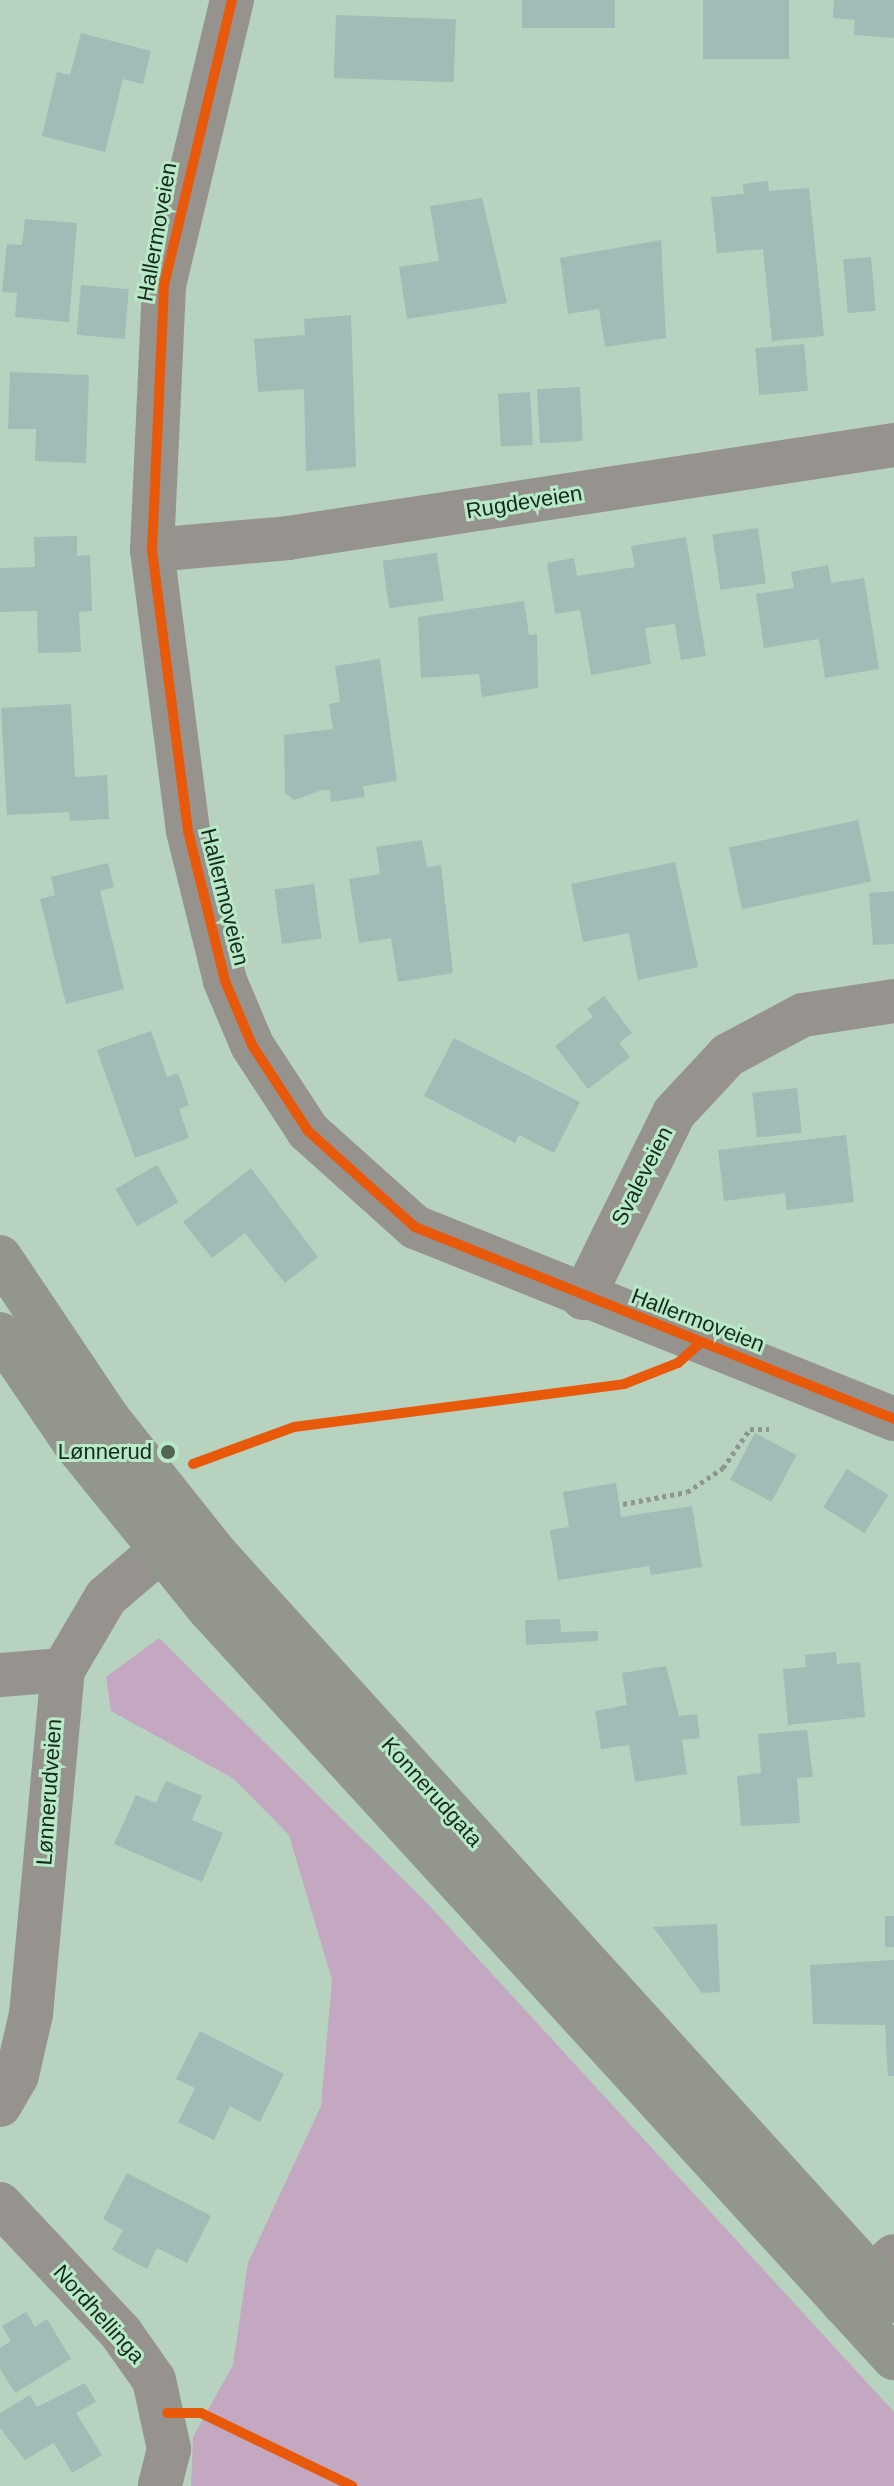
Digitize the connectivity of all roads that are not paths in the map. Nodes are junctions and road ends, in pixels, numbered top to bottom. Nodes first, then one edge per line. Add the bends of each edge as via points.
1 (232, 0) edge
2 (894, 445) edge
3 (152, 550) junction
4 (894, 1001) edge
5 (0, 1257) edge
6 (583, 1298) junction
7 (0, 1334) edge
8 (894, 1419) edge
9 (175, 1537) junction
10 (63, 1670) junction
11 (0, 1675) edge
12 (0, 2105) edge
13 (0, 2204) edge
14 (876, 2284) edge
15 (894, 2358) edge
16 (160, 2486) edge

1 - 3 street, Hallermoveien via 164,286
2 - 3 street, Rugdeveien via 288,538
3 - 6 street, Hallermoveien via 167,709 201,891 225,981 278,1091 347,1172 415,1227
4 - 6 street, Svaleveien via 803,1015 728,1055 666,1125
5 - 9 main road, Konnerudgata via 107,1417
6 - 8 street, Hallermoveien
7 - 9 main road, Konnerudgata
9 - 10 street, Lønnerudveien via 106,1597
9 - 14 main road, Konnerudgata
10 - 11 street
10 - 12 street, Lønnerudveien via 31,2014 17,2075
13 - 16 street, Nordhellinga via 121,2333 154,2380 168,2425
14 - 15 main road, Konnerudgata

